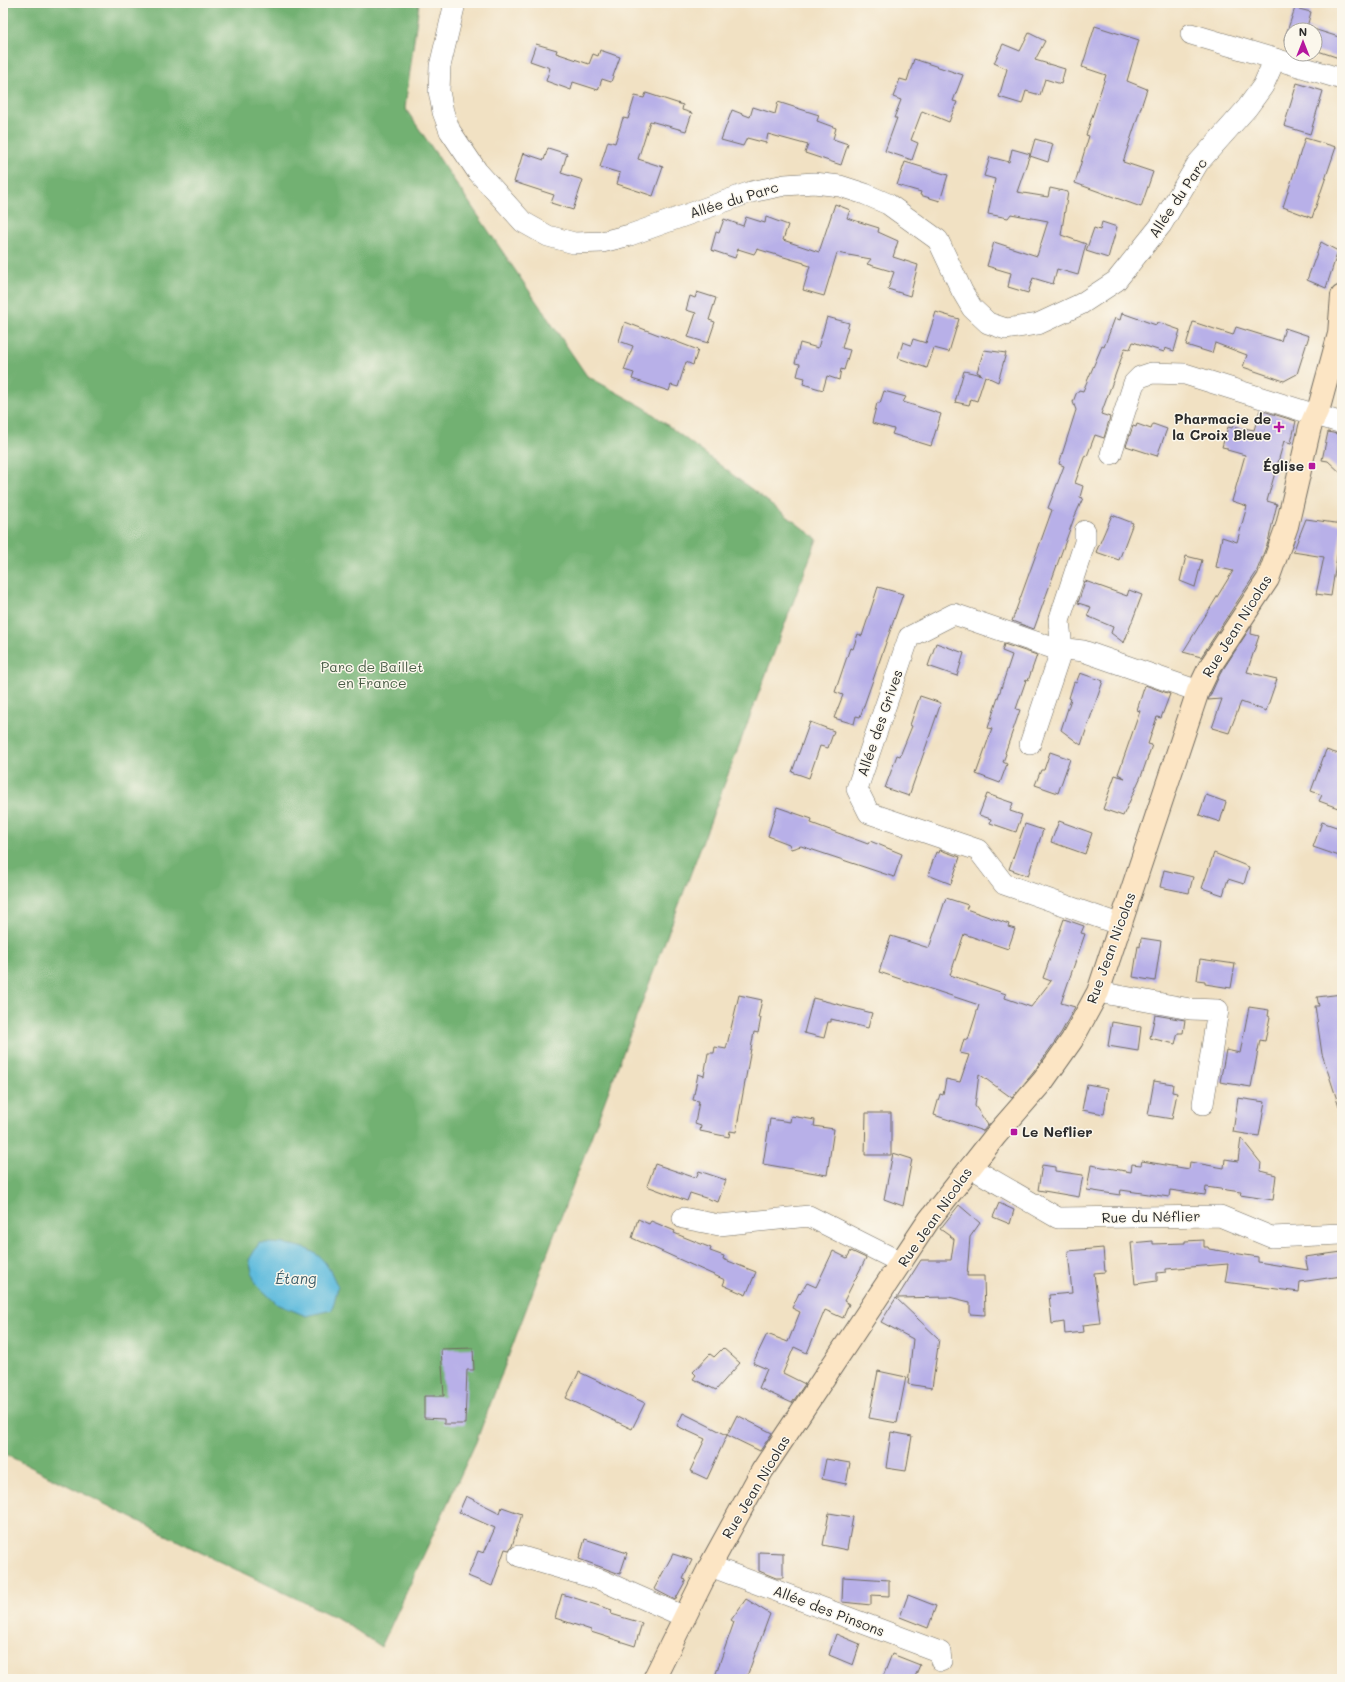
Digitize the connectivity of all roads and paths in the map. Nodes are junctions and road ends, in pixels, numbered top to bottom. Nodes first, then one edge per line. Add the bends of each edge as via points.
1 (455, 3) edge
2 (1191, 34) dead end
3 (1275, 58) junction
4 (1342, 79) edge
5 (1342, 296) edge
6 (1315, 415) junction
7 (1342, 423) edge
8 (1111, 454) dead end
9 (1085, 531) dead end
10 (1062, 648) junction
11 (1198, 691) junction
12 (1030, 744) dead end
13 (1121, 925) junction
14 (1098, 992) junction
15 (1203, 1104) dead end
16 (970, 1167) junction
17 (683, 1218) dead end
18 (1342, 1234) edge
19 (902, 1263) junction
20 (519, 1556) dead end
21 (710, 1566) junction
22 (685, 1617) junction
23 (941, 1662) dead end
24 (654, 1679) edge

1 - 3 street, Allée du Parc via 440,66 439,91 444,112 450,131 477,171 523,222 548,236 574,243 602,242 630,235 751,192 792,184 840,186 888,204 938,240 972,308 988,323 1006,329 1038,324 1081,304 1116,281 1161,225 1198,163 1263,86
2 - 3 street
3 - 4 street
5 - 6 street, Rue Jean Nicolas via 1339,334
6 - 7 street
6 - 8 street via 1185,374 1152,373 1140,377 1134,384
6 - 11 street, Rue Jean Nicolas via 1287,526 1268,579 1209,668
9 - 10 street via 1085,542 1059,621
10 - 11 street via 1083,651
10 - 12 street
10 - 13 street, Allée des Grives via 1050,647 954,614 910,637 857,789 869,813 978,850 1004,884
11 - 13 street, Rue Jean Nicolas
13 - 14 street, Rue Jean Nicolas
14 - 15 street via 1190,1010 1218,1010
14 - 16 street, Rue Jean Nicolas via 1072,1040 1043,1081
16 - 18 street, Rue du Néflier via 1058,1218 1220,1216 1271,1237
16 - 19 street, Rue Jean Nicolas via 929,1220
17 - 19 street via 719,1225 809,1216
19 - 21 street, Rue Jean Nicolas via 762,1471
20 - 22 street via 601,1580
21 - 22 street, Rue Jean Nicolas
21 - 23 street, Allée des Pinsons via 940,1652
22 - 24 street, Rue Jean Nicolas

